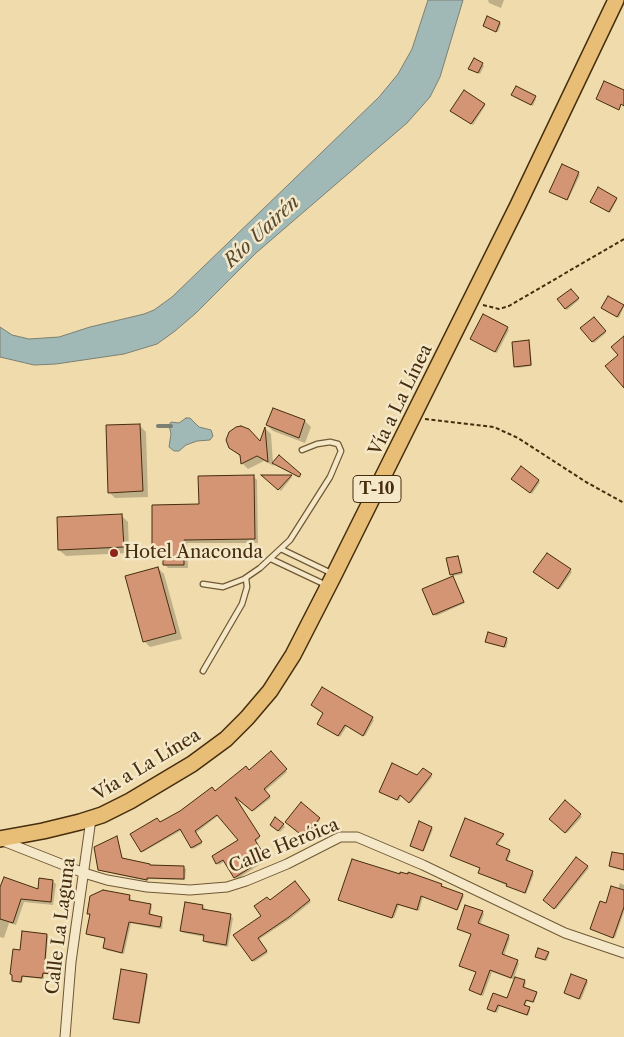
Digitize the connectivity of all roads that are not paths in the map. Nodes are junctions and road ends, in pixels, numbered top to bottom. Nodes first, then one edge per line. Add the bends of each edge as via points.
1 (616, 0) edge
2 (302, 450) dead end
3 (281, 549) junction
4 (271, 558) junction
5 (246, 578) junction
6 (331, 580) junction
7 (203, 584) dead end
8 (203, 671) dead end
9 (91, 819) junction
10 (0, 839) edge
11 (84, 873) junction
12 (624, 953) edge
13 (65, 1037) edge

1 - 6 highway, Vía a La Línea / T-10
2 - 3 lane via 323,442 334,442 341,451 330,477
3 - 4 lane
3 - 6 lane
4 - 5 lane
4 - 6 lane
5 - 7 lane via 223,587
5 - 8 lane via 242,604
6 - 9 highway, Vía a La Línea / T-10 via 293,656 270,691 231,734 192,764 130,801
9 - 10 highway, Vía a La Línea / T-10
9 - 11 street, Calle La Laguna
10 - 11 street, Calle Heróica
11 - 12 street, Calle Heróica via 147,887 227,887 265,874 340,837 357,837 565,933
11 - 13 street, Calle La Laguna

